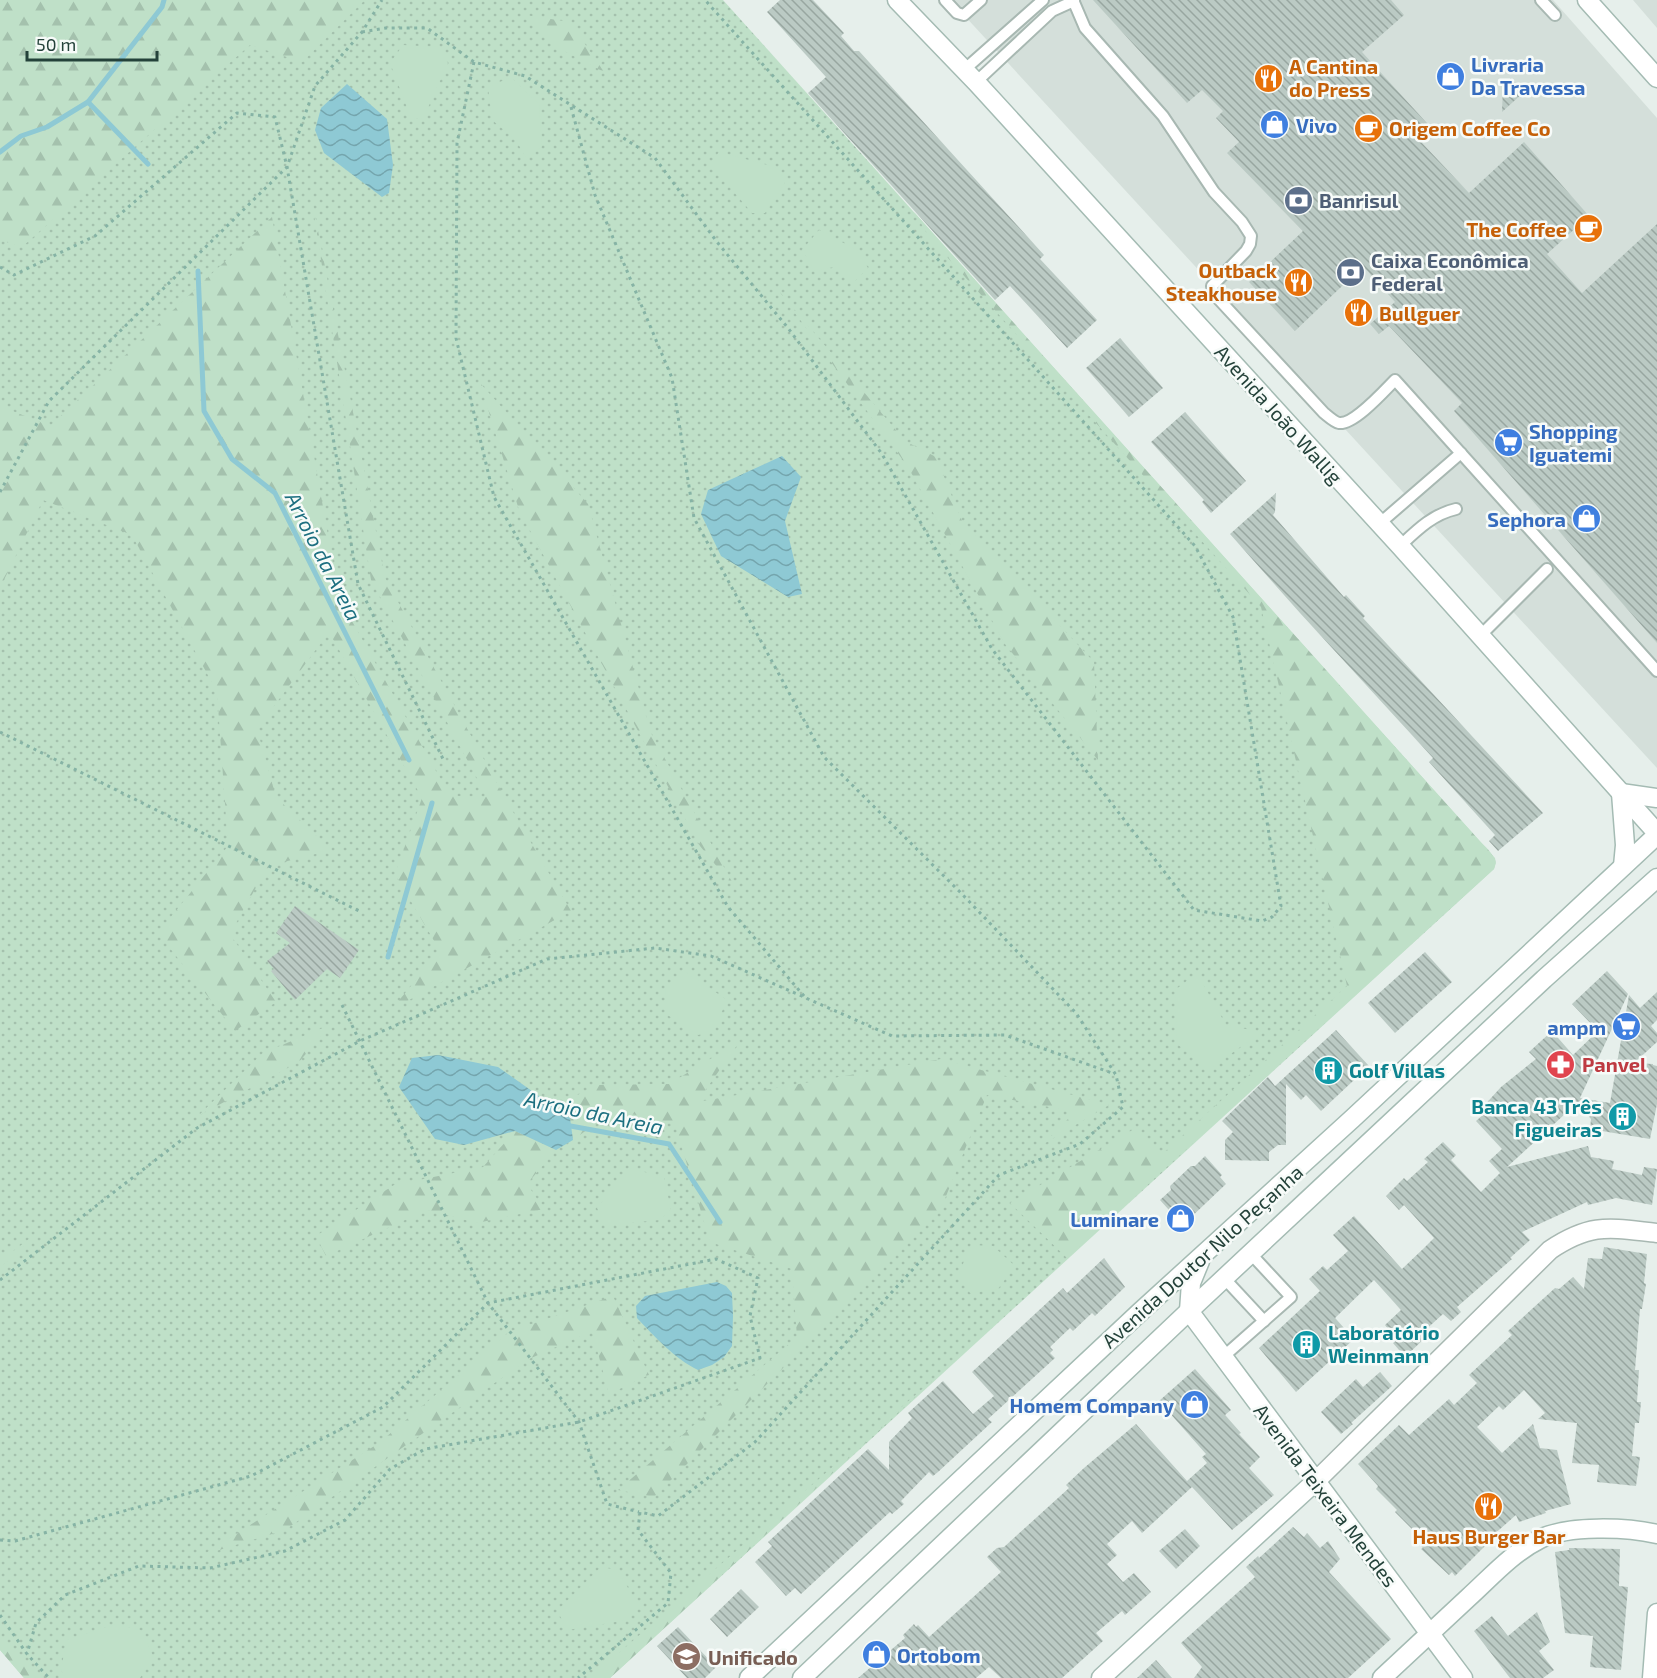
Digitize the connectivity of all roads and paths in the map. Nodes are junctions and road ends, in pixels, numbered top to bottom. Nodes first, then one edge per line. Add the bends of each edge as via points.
1 (382, 0) edge
2 (705, 0) edge
3 (897, 0) edge
4 (945, 0) edge
5 (981, 0) edge
6 (1043, 0) edge
7 (1073, 0) edge
8 (1541, 0) edge
9 (1587, 0) edge
10 (1555, 15) dead end
11 (362, 32) junction
12 (474, 62) junction
13 (970, 76) junction
14 (1657, 78) edge
15 (571, 105) junction
16 (287, 167) junction
17 (0, 267) edge
18 (1461, 453) junction
19 (0, 492) edge
20 (1456, 508) dead end
21 (1379, 524) junction
22 (1400, 546) junction
23 (1547, 569) dead end
24 (1480, 636) junction
25 (1657, 671) edge
26 (0, 732) edge
27 (444, 760) dead end
28 (1621, 793) junction
29 (1657, 798) edge
30 (1657, 834) edge
31 (1623, 866) junction
32 (1657, 878) edge
33 (359, 911) dead end
34 (805, 997) junction
35 (342, 1005) dead end
36 (360, 1041) junction
37 (1116, 1075) junction
38 (1657, 1233) edge
39 (1251, 1254) junction
40 (1202, 1256) junction
41 (1224, 1278) junction
42 (0, 1280) edge
43 (488, 1303) junction
44 (1189, 1311) junction
45 (1264, 1321) junction
46 (1223, 1357) junction
47 (579, 1422) junction
48 (1316, 1481) junction
49 (640, 1512) junction
50 (1657, 1534) edge
51 (0, 1540) edge
52 (1657, 1613) edge
53 (0, 1615) edge
54 (1430, 1634) junction
55 (27, 1654) junction
56 (49, 1678) edge
57 (578, 1678) edge
58 (749, 1678) edge
59 (802, 1678) edge
60 (1101, 1678) edge
61 (1382, 1678) edge
62 (1463, 1678) edge
63 (1652, 1678) edge

1 - 11 path
2 - 15 path via 1196,546 1233,617 1281,906 1272,916 1262,921 1194,910 992,649 882,454 789,328 717,242 655,158
3 - 13 main road, Avenida João Wallig
4 - 5 lane via 964,15
6 - 13 lane
7 - 13 lane via 1052,11
7 - 18 lane via 1085,28 1163,116 1214,192 1251,236 1246,251 1212,286 1213,292 1334,420 1343,423 1353,417 1395,380
8 - 10 lane
9 - 14 main road
11 - 12 path via 427,28
11 - 16 path via 315,86
12 - 15 path via 525,76
12 - 34 path via 457,143 456,338 494,497 728,907
13 - 21 main road, Avenida João Wallig
15 - 37 path via 595,195 672,378 694,518 824,756 1076,1013
16 - 17 path via 275,117 237,113 94,237 14,275
16 - 19 path via 49,401
16 - 27 path via 358,584
18 - 21 lane
18 - 25 lane
20 - 22 lane via 1442,512
21 - 22 main road, Avenida João Wallig
22 - 24 main road, Avenida João Wallig
23 - 24 lane
24 - 28 main road, Avenida João Wallig
26 - 33 path
28 - 29 main road
28 - 30 main road, Avenida João Wallig
28 - 31 main road
30 - 31 main road, Avenida Doutor Nilo Peçanha
31 - 40 main road, Avenida Doutor Nilo Peçanha
32 - 39 main road, Avenida Doutor Nilo Peçanha
34 - 36 path via 711,956 655,948 547,959
34 - 37 path via 892,1036 1005,1035
35 - 36 path
36 - 42 path via 196,1128
36 - 43 path
37 - 49 path via 1124,1107 1080,1144 999,1175 755,1442 658,1516
38 - 48 main road via 1589,1230 1550,1250
39 - 41 main road, Avenida Doutor Nilo Peçanha
39 - 45 lane via 1291,1297
40 - 44 main road via 1191,1283
40 - 58 main road, Avenida Doutor Nilo Peçanha
41 - 44 main road, Avenida Doutor Nilo Peçanha
41 - 45 lane
43 - 47 path
43 - 47 path via 716,1259 758,1278 750,1316 760,1358
43 - 51 path via 383,1407 251,1476 15,1541
44 - 46 main road, Avenida Teixeira Mendes
44 - 59 main road, Avenida Doutor Nilo Peçanha
45 - 46 lane
46 - 48 main road, Avenida Teixeira Mendes
47 - 49 path via 607,1504
47 - 55 path via 425,1449 390,1469 345,1521 285,1551 210,1569 139,1566 65,1595 36,1623
48 - 54 main road, Avenida Teixeira Mendes
48 - 60 main road
49 - 57 path via 638,1530 671,1573 668,1603
50 - 54 main road via 1635,1529 1598,1529 1564,1531 1540,1538 1512,1557
52 - 63 main road
53 - 55 path
54 - 61 main road
54 - 62 main road, Avenida Teixeira Mendes
55 - 56 path

